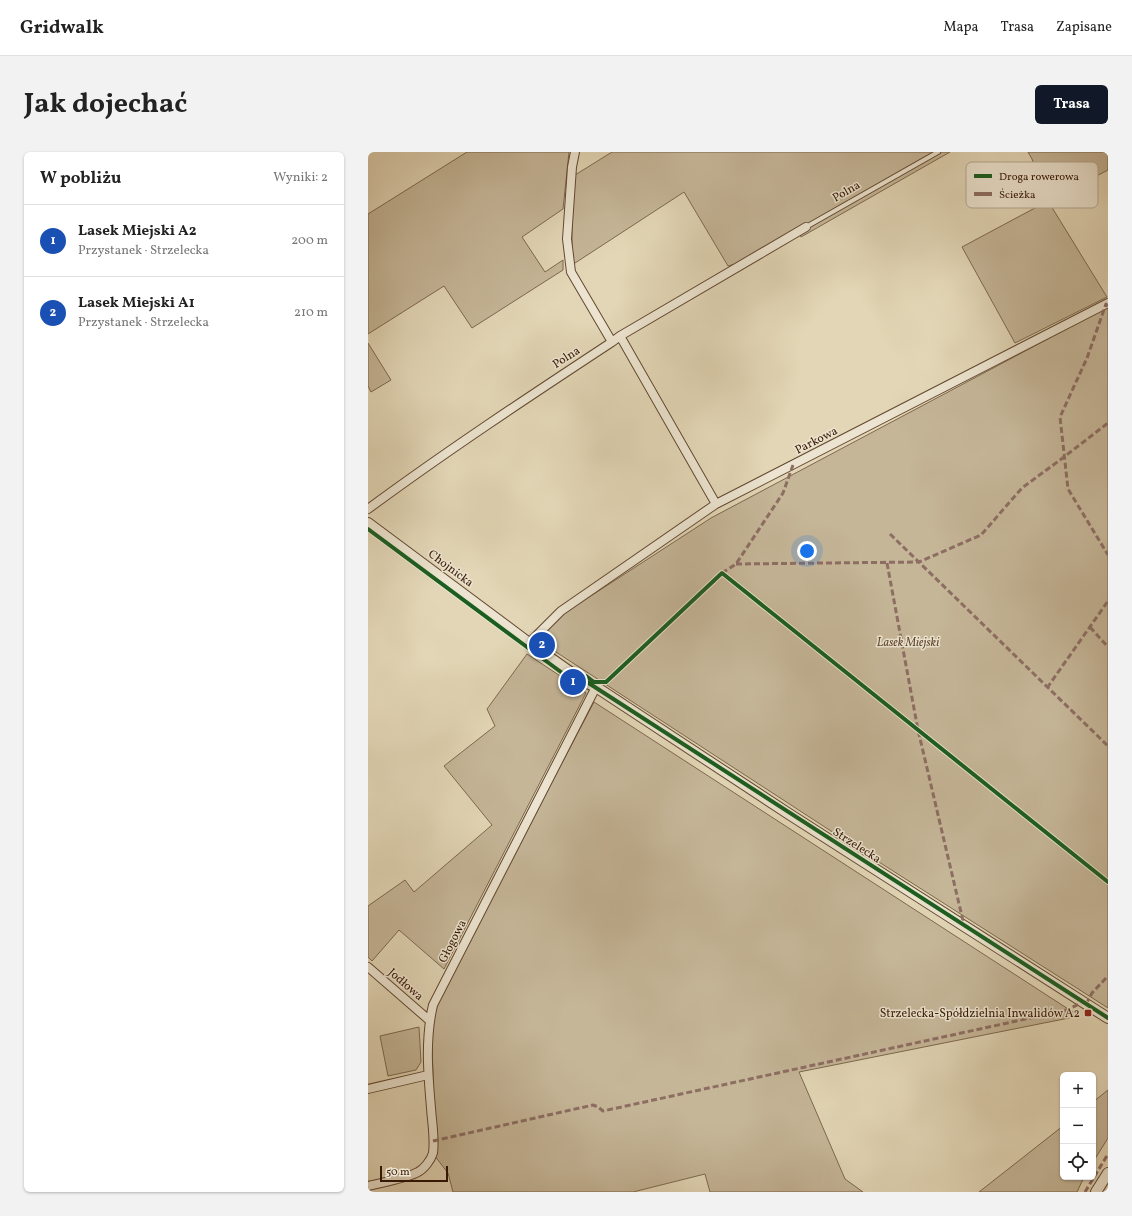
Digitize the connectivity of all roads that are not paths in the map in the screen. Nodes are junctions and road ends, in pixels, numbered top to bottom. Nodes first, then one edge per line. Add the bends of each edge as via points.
1 (575, 152) edge
2 (938, 152) edge
3 (806, 227) joint
4 (1108, 302) edge
5 (620, 336) junction
6 (612, 342) junction
7 (716, 504) junction
8 (368, 509) edge
9 (368, 523) edge
10 (517, 634) joint
11 (529, 643) junction
12 (596, 687) junction
13 (368, 967) edge
14 (1108, 1018) edge
15 (429, 1020) junction
16 (428, 1075) junction
17 (368, 1089) edge
18 (1108, 1173) edge
19 (368, 1186) edge
20 (1096, 1192) edge

1 - 6 street via 567,239 571,272
2 - 3 lane, Polna
3 - 5 street, Polna
4 - 7 street, Parkowa
5 - 6 street
5 - 7 street
6 - 8 street, Polna via 416,473
7 - 11 street, Parkowa via 561,611
9 - 10 street, Chojnicka
10 - 11 street, Strzelecka
11 - 12 street, Strzelecka via 583,681
12 - 14 street, Strzelecka
12 - 15 street, Głogowa via 442,986
13 - 15 street, Jodłowa
15 - 16 street, Głogowa
16 - 17 street
16 - 19 street, Głogowa via 433,1141 430,1160 417,1173
18 - 20 street

